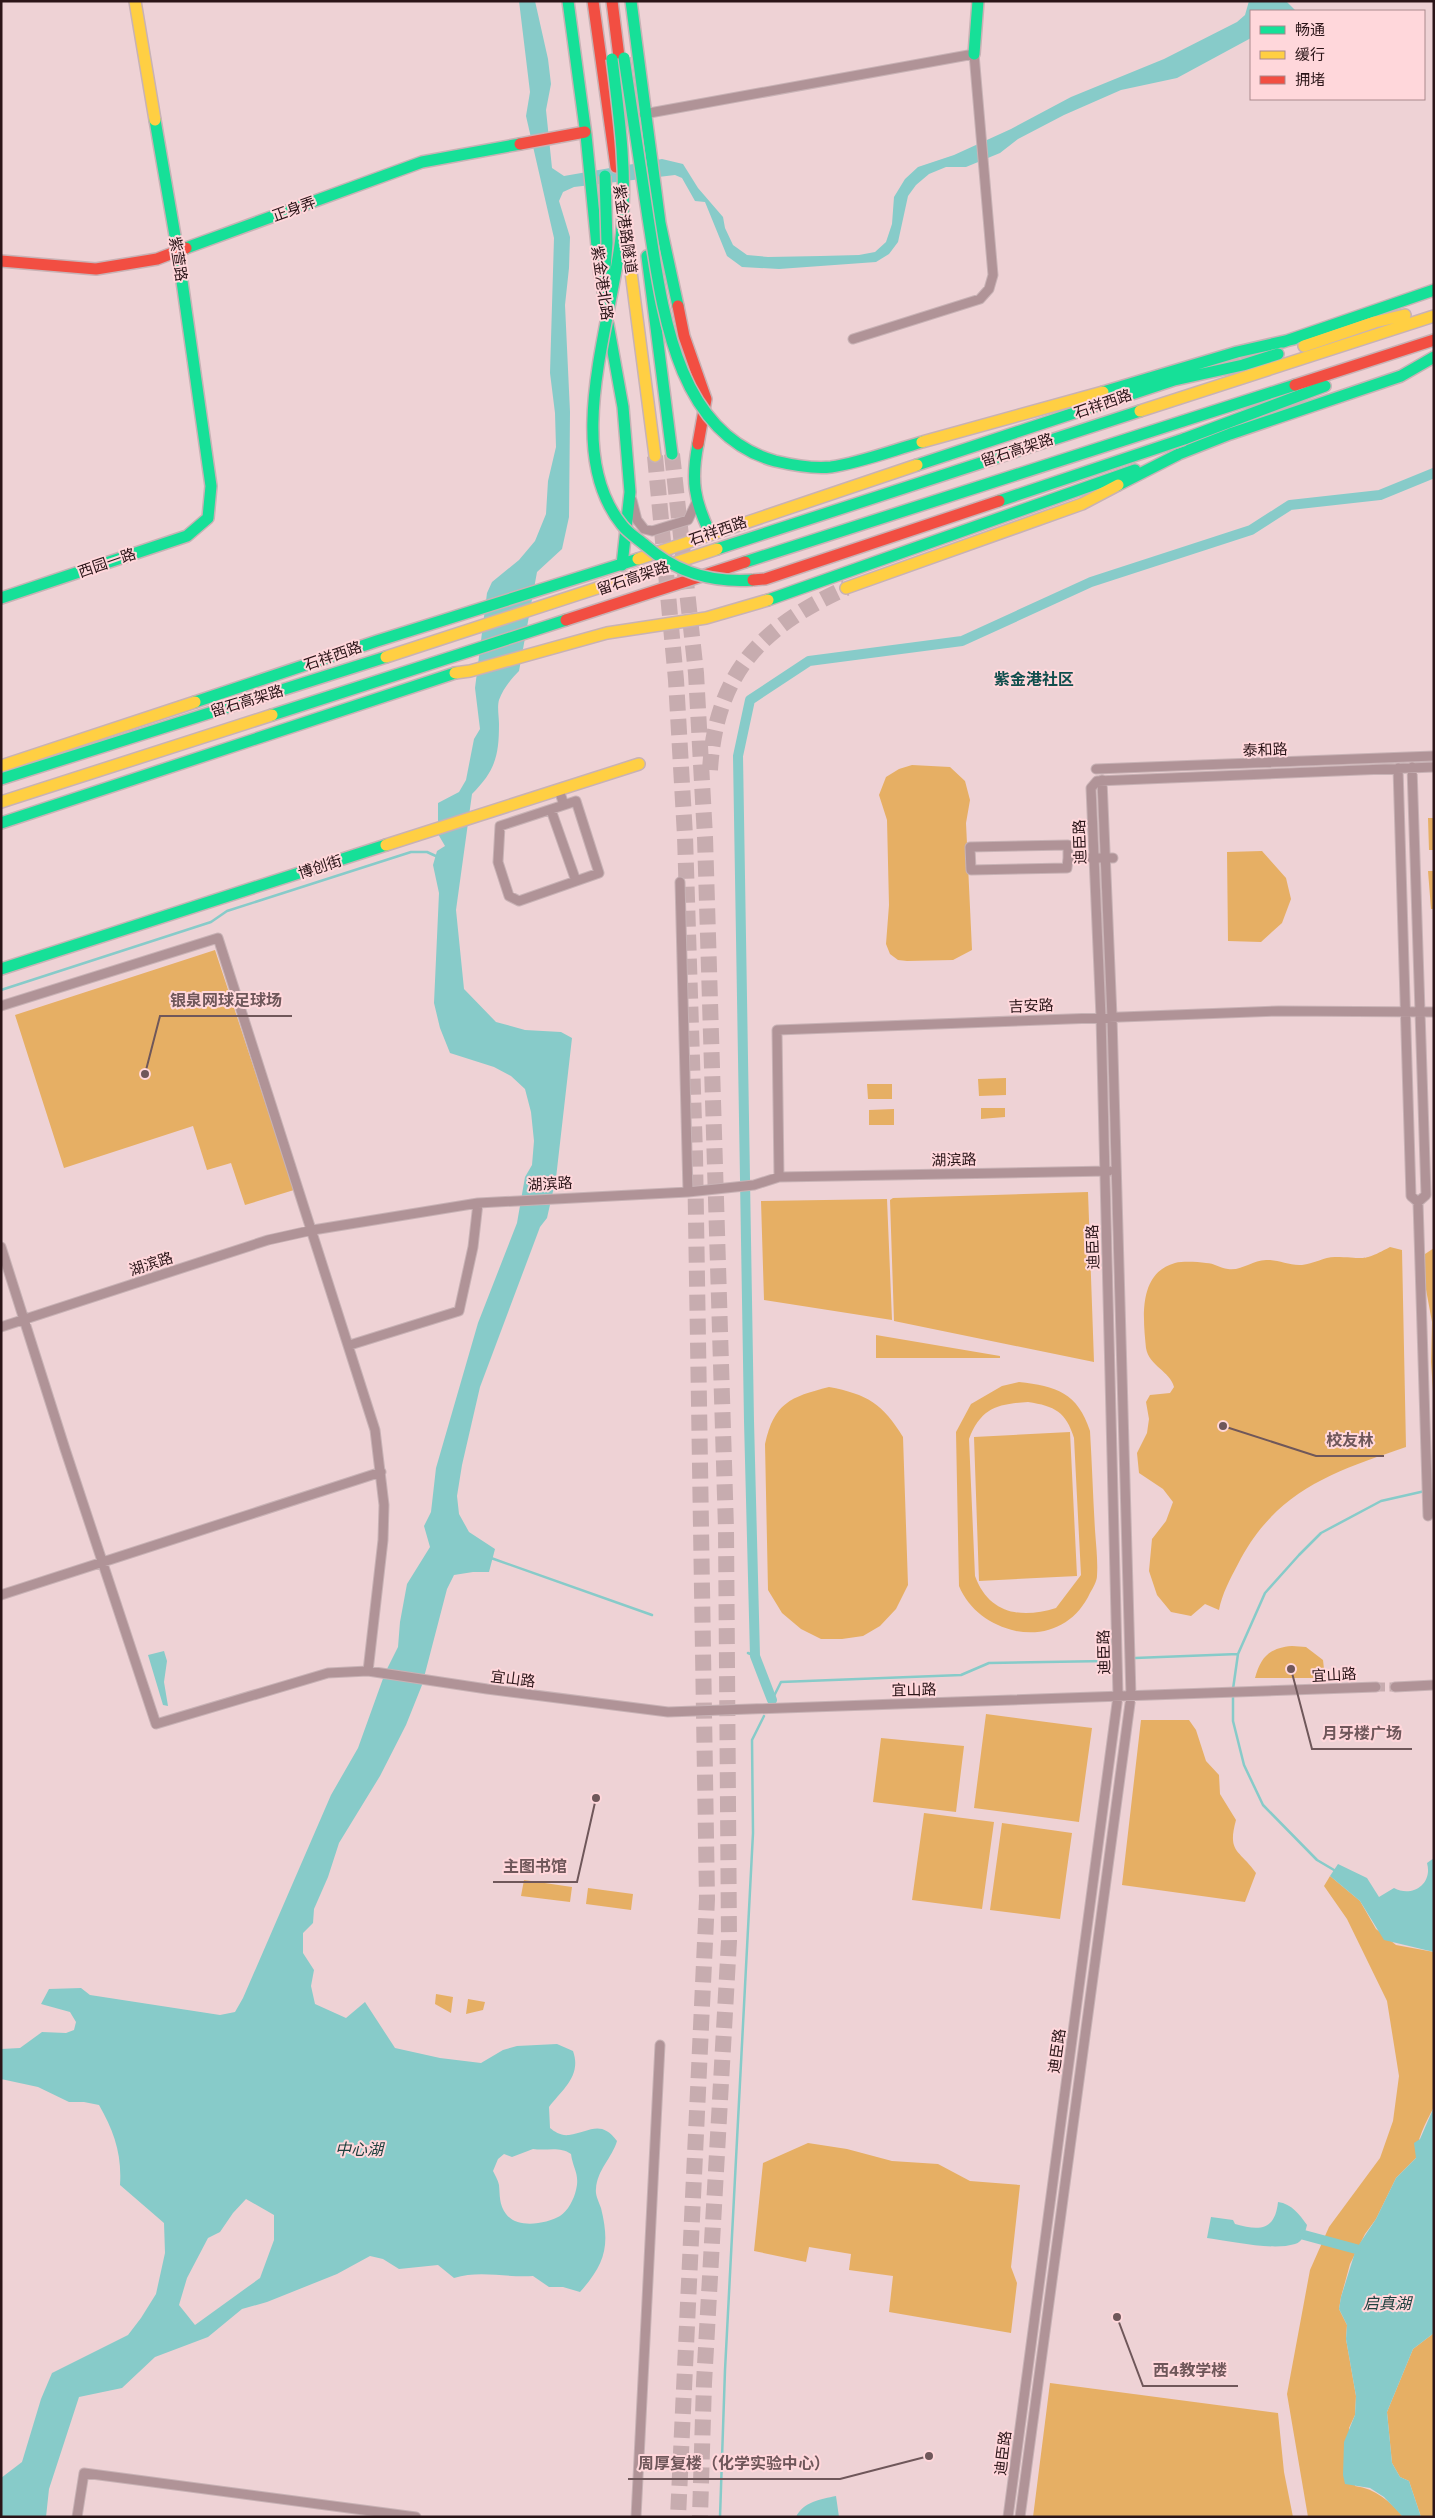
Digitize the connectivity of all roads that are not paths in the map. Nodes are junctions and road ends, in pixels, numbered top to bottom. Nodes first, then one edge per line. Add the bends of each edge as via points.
1 (135, 1) edge
2 (568, 1) edge
3 (584, 1) edge
4 (593, 1) edge
5 (604, 1) edge
6 (612, 1) edge
7 (616, 1) edge
8 (631, 1) edge
9 (978, 1) edge
10 (974, 54) junction
11 (644, 114) junction
12 (585, 132) junction
13 (178, 253) junction
14 (1, 262) edge
15 (1434, 290) edge
16 (1434, 309) edge
17 (1434, 316) edge
18 (853, 339) dead end
19 (1294, 339) junction
20 (1434, 340) edge
21 (1421, 344) junction
22 (1434, 357) edge
23 (1434, 362) edge
24 (1402, 376) junction
25 (597, 380) junction
26 (1170, 381) junction
27 (672, 454) tunnel mouth
28 (1179, 454) junction
29 (655, 456) tunnel mouth
30 (630, 492) junction
31 (697, 501) junction
32 (208, 518) joint
33 (710, 534) junction
34 (622, 565) junction
35 (846, 588) tunnel mouth
36 (1, 598) edge
37 (1434, 756) edge
38 (639, 764) dead end
39 (1, 766) edge
40 (1434, 767) edge
41 (1398, 768) junction
42 (1412, 768) junction
43 (1096, 769) dead end
44 (1, 779) edge
45 (1099, 780) junction
46 (559, 790) junction
47 (1, 802) edge
48 (564, 805) junction
49 (551, 810) junction
50 (1, 823) edge
51 (1068, 858) junction
52 (1094, 858) junction
53 (1109, 858) junction
54 (576, 881) junction
55 (680, 882) dead end
56 (1, 969) edge
57 (1, 1006) edge
58 (1406, 1012) junction
59 (1420, 1012) junction
60 (1434, 1012) edge
61 (1101, 1017) junction
62 (1112, 1017) junction
63 (1116, 1170) junction
64 (1105, 1171) junction
65 (779, 1177) junction
66 (688, 1192) junction
67 (1418, 1202) junction
68 (478, 1203) junction
69 (313, 1230) junction
70 (1, 1247) edge
71 (25, 1319) junction
72 (1, 1327) edge
73 (350, 1345) junction
74 (381, 1472) junction
75 (1428, 1511) dead end
76 (102, 1562) junction
77 (1, 1595) edge
78 (371, 1671) junction
79 (1434, 1685) edge
80 (1376, 1687) tunnel mouth
81 (1395, 1687) tunnel mouth
82 (1118, 1696) junction
83 (1131, 1696) junction
84 (660, 2045) dead end
85 (77, 2517) edge
86 (416, 2517) edge
87 (636, 2517) edge
88 (1008, 2517) edge
89 (1020, 2517) edge

1 - 13 main road, 紫萱路
2 - 12 main road, 紫金港北路
3 - 25 main road, bridge via 603,141 607,209
4 - 29 main road, 紫金港路隧道
5 - 25 main road, bridge via 621,139 622,229
6 - 27 main road, 紫金港路隧道
7 - 19 main road, bridge via 658,278 679,361 700,404 714,424 730,440 760,458 802,468 831,467 1237,352
8 - 11 main road
9 - 10 main road
10 - 11 street
10 - 18 street via 993,275 989,289 980,299
11 - 31 main road via 660,223 678,311 706,399 695,458
12 - 13 main road, 正身弄 via 422,162
12 - 30 main road, 紫金港北路 via 598,261 623,407
13 - 14 main road, 正身弄 via 96,269
13 - 32 main road, 紫萱路 via 211,486
15 - 19 main road, 石祥西路
16 - 26 main road via 1375,322 1243,365
17 - 44 main road, 留石高架路 via 471,631
19 - 26 main road, 石祥西路
20 - 21 main road, 留石高架路
21 - 25 main road, bridge via 1363,372 1184,439 793,571 753,581 727,582 678,568 645,549 622,526 602,492 593,457 592,426
21 - 47 main road, 留石高架路
22 - 24 main road
23 - 24 main road
24 - 28 main road
26 - 33 main road, 石祥西路
28 - 35 main road via 1082,504
28 - 50 main road via 742,609 706,618 607,633 448,675
30 - 31 street via 637,520 644,529 652,531 688,520
30 - 34 main road, 紫金港北路
31 - 33 main road
32 - 36 main road, 西园一路 via 187,536
33 - 34 main road, 石祥西路
34 - 39 main road, 石祥西路
37 - 43 street, 泰和路
38 - 46 main road, 博创街
40 - 42 street, 泰和路
41 - 42 street, 泰和路
41 - 45 street, 泰和路
41 - 58 street
42 - 59 street
45 - 52 street, 迪臣路 via 1092,788
45 - 53 street, 迪臣路
46 - 48 street
46 - 56 main road, 博创街
48 - 49 street
48 - 54 street via 576,801 599,873
49 - 54 street
49 - 54 street via 500,826 498,862 508,896 519,902
51 - 51 street via 1068,845 970,847 971,870 1067,868
51 - 52 street
52 - 53 street
52 - 61 street, 迪臣路
53 - 62 street, 迪臣路
55 - 66 street
57 - 69 street via 218,938
58 - 59 street, 吉安路
58 - 62 street, 吉安路 via 1279,1011
58 - 67 street via 1411,1196
59 - 60 street, 吉安路
59 - 67 street via 1426,1195
61 - 62 street, 吉安路
61 - 64 street, 迪臣路
61 - 65 street, 吉安路 via 776,1030
62 - 63 street, 迪臣路
63 - 64 street, 湖滨路
63 - 83 street, 迪臣路
64 - 65 street, 湖滨路
64 - 82 street, 迪臣路
65 - 66 street, 湖滨路 via 754,1185
66 - 68 street, 湖滨路
67 - 75 street
68 - 69 street, 湖滨路
68 - 73 street via 473,1247 459,1311
69 - 71 street, 湖滨路 via 268,1240
69 - 73 street
70 - 71 street
71 - 72 street, 湖滨路
71 - 76 street
73 - 74 street via 375,1430
74 - 76 street
74 - 78 street via 383,1540
76 - 77 street
76 - 78 street, 宜山路 via 156,1724 328,1674
78 - 82 street, 宜山路 via 454,1685 668,1712
79 - 81 street
80 - 83 street, 宜山路
82 - 83 street, 宜山路
82 - 88 street, 迪臣路
83 - 89 street, 迪臣路
84 - 87 street
85 - 86 street via 84,2473

